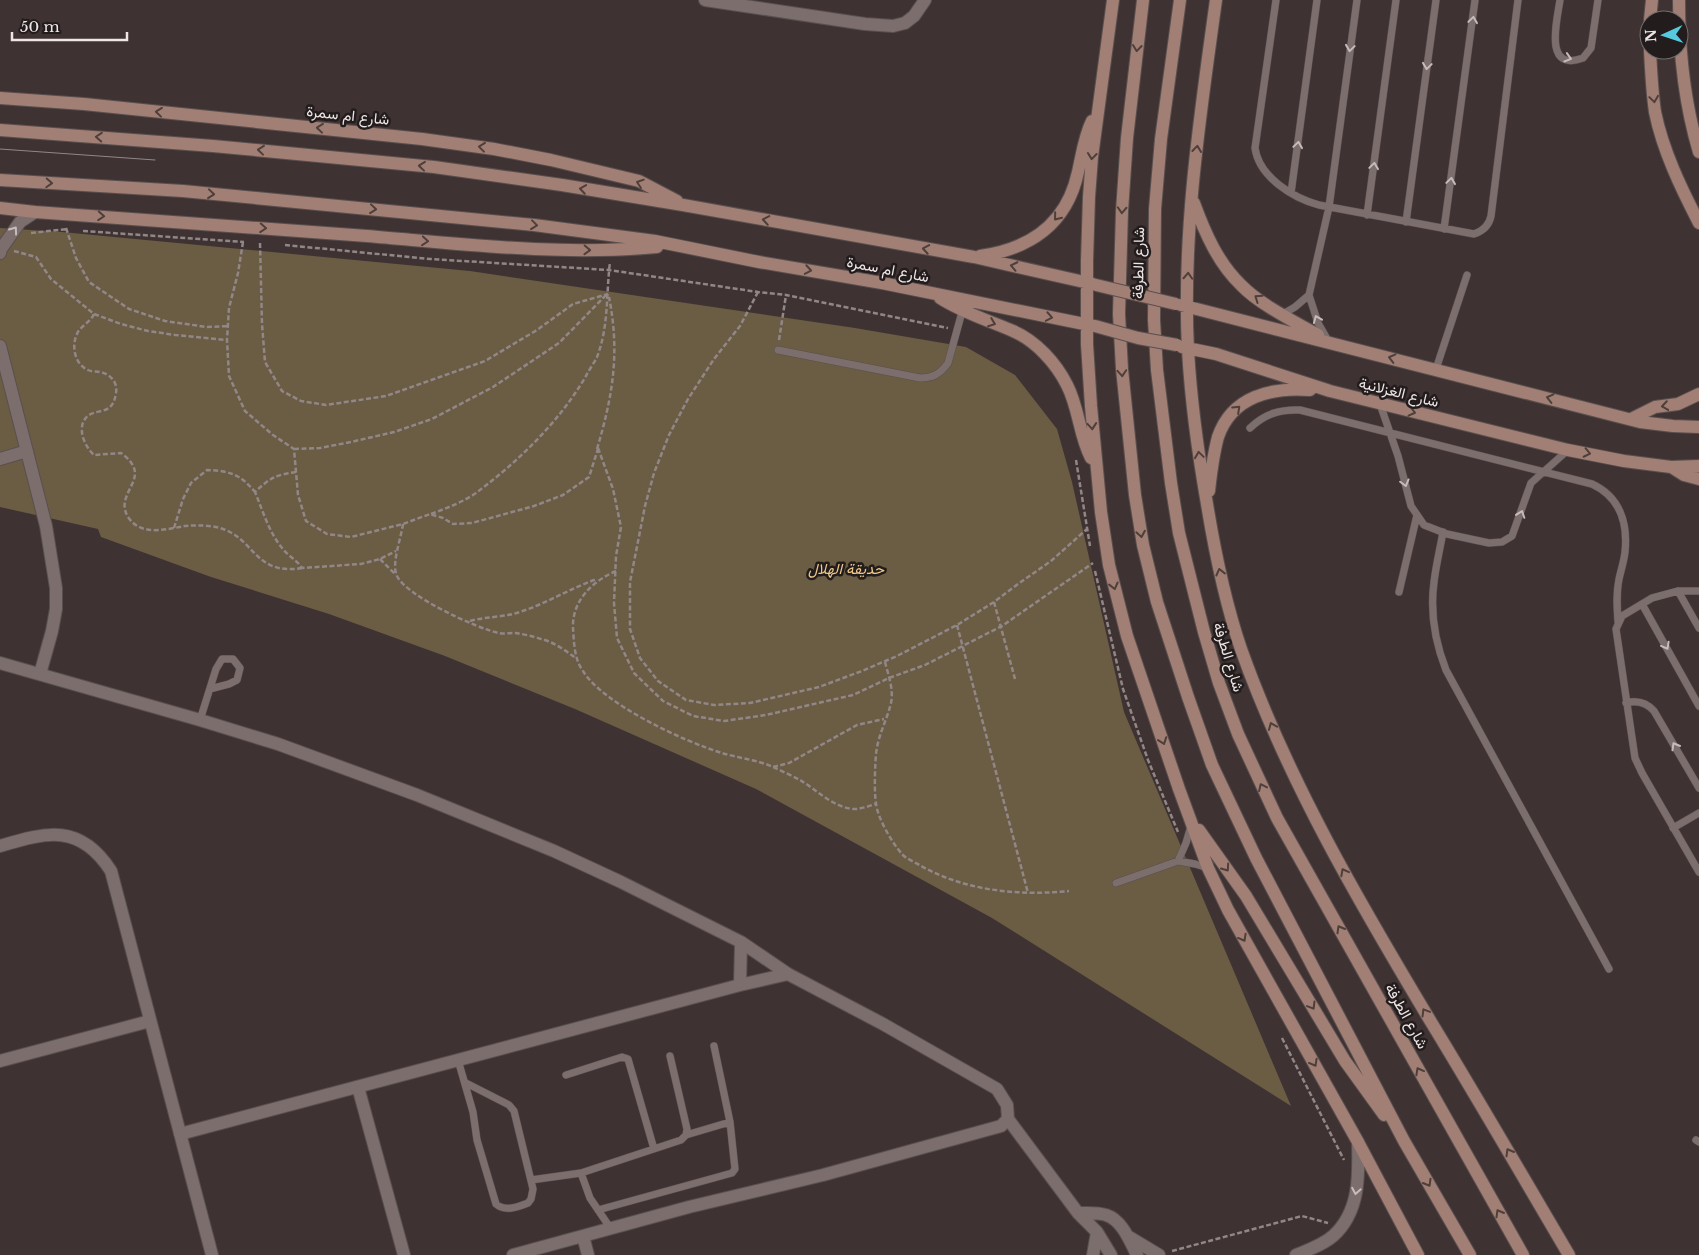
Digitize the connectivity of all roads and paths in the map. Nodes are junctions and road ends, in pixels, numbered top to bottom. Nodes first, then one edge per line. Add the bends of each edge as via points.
1 (705, 0) edge
2 (925, 0) edge
3 (1112, 0) edge
4 (1143, 0) edge
5 (1180, 0) edge
6 (1216, 0) edge
7 (1276, 0) edge
8 (1317, 0) edge
9 (1357, 0) edge
10 (1396, 0) edge
11 (1436, 0) edge
12 (1475, 0) edge
13 (1518, 0) edge
14 (1560, 0) edge
15 (1598, 0) edge
16 (1679, 0) edge
17 (1651, 60) edge
18 (0, 98) edge
19 (1099, 107) junction
20 (0, 130) edge
21 (1699, 152) edge
22 (0, 180) edge
23 (1291, 193) junction
24 (1192, 198) junction
25 (683, 205) junction
26 (1329, 207) junction
27 (0, 208) edge
28 (35, 212) junction
29 (61, 214) junction
30 (1367, 215) junction
31 (1406, 222) junction
32 (1699, 223) edge
33 (66, 229) junction
34 (1444, 229) junction
35 (27, 233) dead end
36 (243, 242) junction
37 (17, 244) dead end
38 (279, 244) dead end
39 (674, 245) junction
40 (5, 251) edge
41 (974, 257) junction
42 (609, 270) junction
43 (1467, 275) dead end
44 (1091, 284) junction
45 (758, 292) junction
46 (608, 294) junction
47 (933, 294) junction
48 (786, 295) junction
49 (1309, 295) junction
50 (1182, 305) junction
51 (962, 312) junction
52 (94, 314) junction
53 (1282, 314) junction
54 (228, 326) junction
55 (1091, 326) junction
56 (957, 330) junction
57 (227, 340) junction
58 (1329, 342) junction
59 (0, 346) edge
60 (1182, 347) junction
61 (778, 350) joint
62 (1436, 369) junction
63 (1330, 392) junction
64 (1699, 394) edge
65 (1380, 404) junction
66 (1631, 419) junction
67 (1699, 427) edge
68 (1250, 428) dead end
69 (1390, 433) junction
70 (294, 449) junction
71 (597, 450) junction
72 (1568, 450) junction
73 (27, 451) junction
74 (0, 459) edge
75 (1699, 466) edge
76 (1671, 467) junction
77 (1096, 469) junction
78 (296, 472) junction
79 (1544, 472) junction
80 (1699, 479) edge
81 (255, 492) junction
82 (1207, 503) junction
83 (430, 514) junction
84 (1418, 515) junction
85 (403, 524) junction
86 (174, 528) junction
87 (1088, 529) dead end
88 (1443, 532) junction
89 (397, 550) junction
90 (380, 559) junction
91 (1094, 563) dead end
92 (302, 568) junction
93 (616, 570) junction
94 (397, 576) junction
95 (599, 579) junction
96 (1678, 591) junction
97 (1399, 592) dead end
98 (1699, 592) edge
99 (994, 602) junction
100 (1642, 604) junction
101 (469, 621) junction
102 (1618, 622) junction
103 (957, 625) junction
104 (1002, 626) junction
105 (1699, 628) edge
106 (964, 645) junction
107 (578, 660) junction
108 (0, 662) edge
109 (885, 662) junction
110 (40, 674) junction
111 (889, 678) junction
112 (1015, 679) dead end
113 (210, 689) junction
114 (1626, 703) junction
115 (1699, 706) edge
116 (884, 719) junction
117 (200, 720) junction
118 (773, 767) junction
119 (1699, 788) edge
120 (876, 804) junction
121 (1699, 813) edge
122 (1190, 818) junction
123 (1673, 828) junction
124 (0, 846) edge
125 (1178, 861) junction
126 (1208, 868) junction
127 (1699, 872) edge
128 (1116, 883) dead end
129 (1069, 891) dead end
130 (1028, 893) junction
131 (741, 942) junction
132 (1609, 969) dead end
133 (788, 974) junction
134 (740, 985) junction
135 (150, 1021) junction
136 (714, 1046) dead end
137 (670, 1056) dead end
138 (458, 1060) junction
139 (0, 1061) edge
140 (566, 1075) dead end
141 (466, 1083) junction
142 (358, 1087) junction
143 (1008, 1119) junction
144 (730, 1122) junction
145 (180, 1134) junction
146 (686, 1135) junction
147 (1404, 1141) junction
148 (1358, 1142) junction
149 (654, 1149) junction
150 (581, 1173) junction
151 (532, 1180) junction
152 (598, 1210) junction
153 (1078, 1213) junction
154 (1333, 1217) dead end
155 (611, 1229) junction
156 (1097, 1232) junction
157 (583, 1236) junction
158 (1127, 1236) junction
159 (212, 1255) edge
160 (404, 1255) edge
161 (513, 1255) edge
162 (588, 1255) edge
163 (1093, 1255) edge
164 (1111, 1255) edge
165 (1137, 1255) edge
166 (1159, 1255) edge
167 (1171, 1255) edge
168 (1296, 1255) edge
169 (1418, 1255) edge
170 (1470, 1255) edge
171 (1523, 1255) edge
172 (1569, 1255) edge

1 - 2 street via 893,26 914,16
3 - 19 main road
4 -> 147 main road, شارع الطرفة via 1126,156 1119,314 1134,495 1143,546 1157,602 1212,765 1256,858
171 -> 5 main road, شارع الطرفة via 1277,818 1238,734 1204,632 1179,533 1171,484 1154,320 1155,209 1160,140
24 -> 6 main road
7 - 23 lane via 1255,148 1263,170
23 -> 8 lane
9 -> 26 lane
30 -> 10 lane
11 -> 31 lane
34 -> 12 lane
13 - 34 lane via 1490,222 1474,234
14 -> 15 lane via 1554,44 1559,55 1570,60 1583,58 1591,48
16 - 21 main road via 1683,80
17 -> 32 main road via 1659,127 1672,167
25 -> 18 main road, شارع ام سمرة via 639,182 494,148
19 -> 41 main road via 1086,137 1072,194 1058,216 1033,240 1002,252
19 -> 44 main road via 1089,198
25 -> 20 main road, شارع ام سمرة via 434,168 213,146
22 -> 39 main road, شارع ام سمرة via 193,192 534,225
23 - 26 lane
50 -> 24 main road
53 -> 24 main road via 1242,287 1221,262
41 -> 25 main road, شارع ام سمرة
26 - 30 lane
26 - 49 lane
27 - 28 main road, شارع ام سمرة
28 - 29 main road, شارع ام سمرة
40 -> 28 street via 20,222
29 - 33 path
29 -> 39 main road, شارع ام سمرة via 496,247 619,250
30 - 31 lane
31 - 34 lane
33 - 35 path
33 - 36 path
33 - 54 path via 89,282 129,309 165,321 207,327
36 - 46 path via 260,242 266,362 282,391 301,401 326,405 386,396 485,361 573,304
36 - 54 path
37 - 40 path
38 - 42 path via 430,260
39 -> 47 main road, شارع ام سمرة
40 - 52 path via 36,257 50,279
44 -> 41 main road, شارع ام سمرة
42 - 45 path
42 - 46 path
43 - 62 lane
44 - 50 main road, شارع الغزلانية, bridge
44 - 55 main road
45 - 48 path
45 - 109 path via 740,326 688,399 654,473 630,582 630,629 640,658 658,681 686,700 714,705 750,703 790,695
46 - 70 path via 559,343 493,387 432,419 352,442
46 - 71 path via 615,352 614,373 608,413
46 - 83 path via 606,322 597,357 575,395 540,438 475,493 449,508
47 - 51 main road
47 -> 55 main road, شارع ام سمرة
48 - 56 path
48 - 61 path
49 - 53 lane
58 -> 49 lane via 1318,323
50 - 58 main road, شارع الغزلانية
50 - 60 main road
51 - 56 lane
51 -> 77 main road via 1015,332 1047,356 1067,384
52 - 57 path via 148,331
52 - 86 path via 77,332 74,346 78,362 88,370 112,377 117,388 109,408 84,420 82,438 94,455 121,453 133,464 136,476 124,500 128,517 137,526 151,531
53 - 58 main road
54 - 57 path
55 - 60 main road, شارع الغزلانية, bridge
55 -> 77 main road via 1090,397
56 - 61 lane via 948,363 936,376 928,378
57 - 70 path via 229,376 245,411
62 -> 58 main road, شارع الغزلانية
59 - 73 street
60 - 63 main road, شارع الغزلانية via 1216,354
82 -> 60 main road
66 -> 62 main road, شارع الغزلانية
63 - 65 main road, شارع الغزلانية
82 -> 63 main road via 1219,435 1231,414 1250,399 1273,390
64 -> 66 main road via 1678,404 1656,407
65 - 69 lane
65 -> 72 main road, شارع الغزلانية
66 - 67 main road, شارع الغزلانية
68 - 69 lane via 1272,413 1290,409
69 - 79 lane
69 -> 84 lane via 1411,506
70 - 78 path
71 - 83 path via 589,477 549,501 472,523 454,524
71 - 93 path via 613,489 621,526
72 -> 76 main road, شارع الغزلانية
72 - 79 lane
73 - 74 street
73 - 110 street via 46,526 56,588 52,631
75 - 76 main road, شارع الغزلانية
76 - 80 main road
77 -> 122 main road via 1109,564 1127,636
78 - 81 path via 279,474
78 - 85 path via 298,495 306,521 327,534 351,537
88 -> 79 lane via 1489,543 1502,542 1512,536 1532,483
79 - 102 lane via 1603,489 1618,507 1626,540 1617,592
81 - 86 path via 234,473 207,470 191,483
81 - 92 path via 274,537
172 -> 82 main road via 1370,920 1308,806 1240,647 1214,549
83 - 85 path
84 - 88 lane via 1424,525
84 - 97 lane
85 - 89 path
86 - 92 path via 203,525 221,528 235,535 259,559 275,567 288,570
87 - 99 path via 1051,562
88 - 132 lane via 1433,603 1438,650
89 - 90 path
89 - 94 path
90 - 92 path via 345,566
90 - 94 path
91 - 104 path
93 - 95 path
93 - 111 path via 617,638 634,672 663,701 693,716 724,721 766,715 853,695
94 - 101 path via 425,601
95 - 101 path via 512,614
95 - 107 path via 578,604 573,624 574,650
96 - 98 lane
96 - 100 lane
96 - 105 lane
99 - 103 path
99 - 104 path
100 - 102 lane
100 -> 115 lane
101 - 107 path via 500,633 543,639
102 - 114 lane via 1616,636
103 - 106 path
103 - 109 path
104 - 106 path
104 - 112 path
106 - 111 path via 925,665
106 - 130 path
107 - 118 path via 595,686 656,726 720,753
108 - 110 street
109 - 111 path
110 - 117 street
111 - 116 path via 891,701
113 - 113 lane via 222,659 233,659 240,668 237,680
113 - 117 lane
119 -> 114 lane via 1654,711 1645,703
114 - 123 lane via 1638,766
116 - 118 path via 857,725 789,763
116 - 120 path via 876,753
117 - 131 street via 348,769 486,822 621,882
118 - 120 path via 836,804 856,809
120 - 130 path via 885,828 902,855 963,884
121 - 123 lane
122 - 125 lane via 1186,843
122 - 126 main road
122 -> 147 main road via 1246,896 1345,1061
123 - 127 lane
124 - 135 street via 32,836 55,834 77,840 104,861 111,872
125 - 126 lane
125 - 128 lane
126 -> 148 main road via 1228,910
129 - 130 path
131 - 133 street
131 - 134 street
133 - 134 street
133 - 143 street via 997,1089 1007,1105
134 - 138 street
135 - 139 street
135 - 145 street
136 - 144 lane
137 - 146 lane
138 - 141 lane
138 - 142 street
140 - 149 lane via 622,1057 628,1059
141 - 151 lane via 509,1105 514,1111
141 - 151 lane via 477,1140 496,1204 506,1209 528,1203 533,1189
142 - 145 street
142 - 160 street
143 - 153 street
143 - 155 street via 1001,1126
144 - 146 lane
144 - 152 lane via 735,1169 732,1173
145 - 159 street
146 - 149 lane via 681,1140
147 -> 170 main road, شارع الطرفة
148 -> 168 street via 1359,1175 1352,1210 1333,1236
148 - 169 main road
149 - 150 lane
150 - 151 lane
150 - 152 lane
152 - 155 lane
153 - 156 street
153 - 158 street via 1106,1214 1118,1222
154 - 167 path via 1329,1223 1302,1216 1173,1250
155 - 157 street
156 - 163 street
156 - 164 street
157 - 161 street
157 - 162 street
158 - 165 street
158 - 166 street

